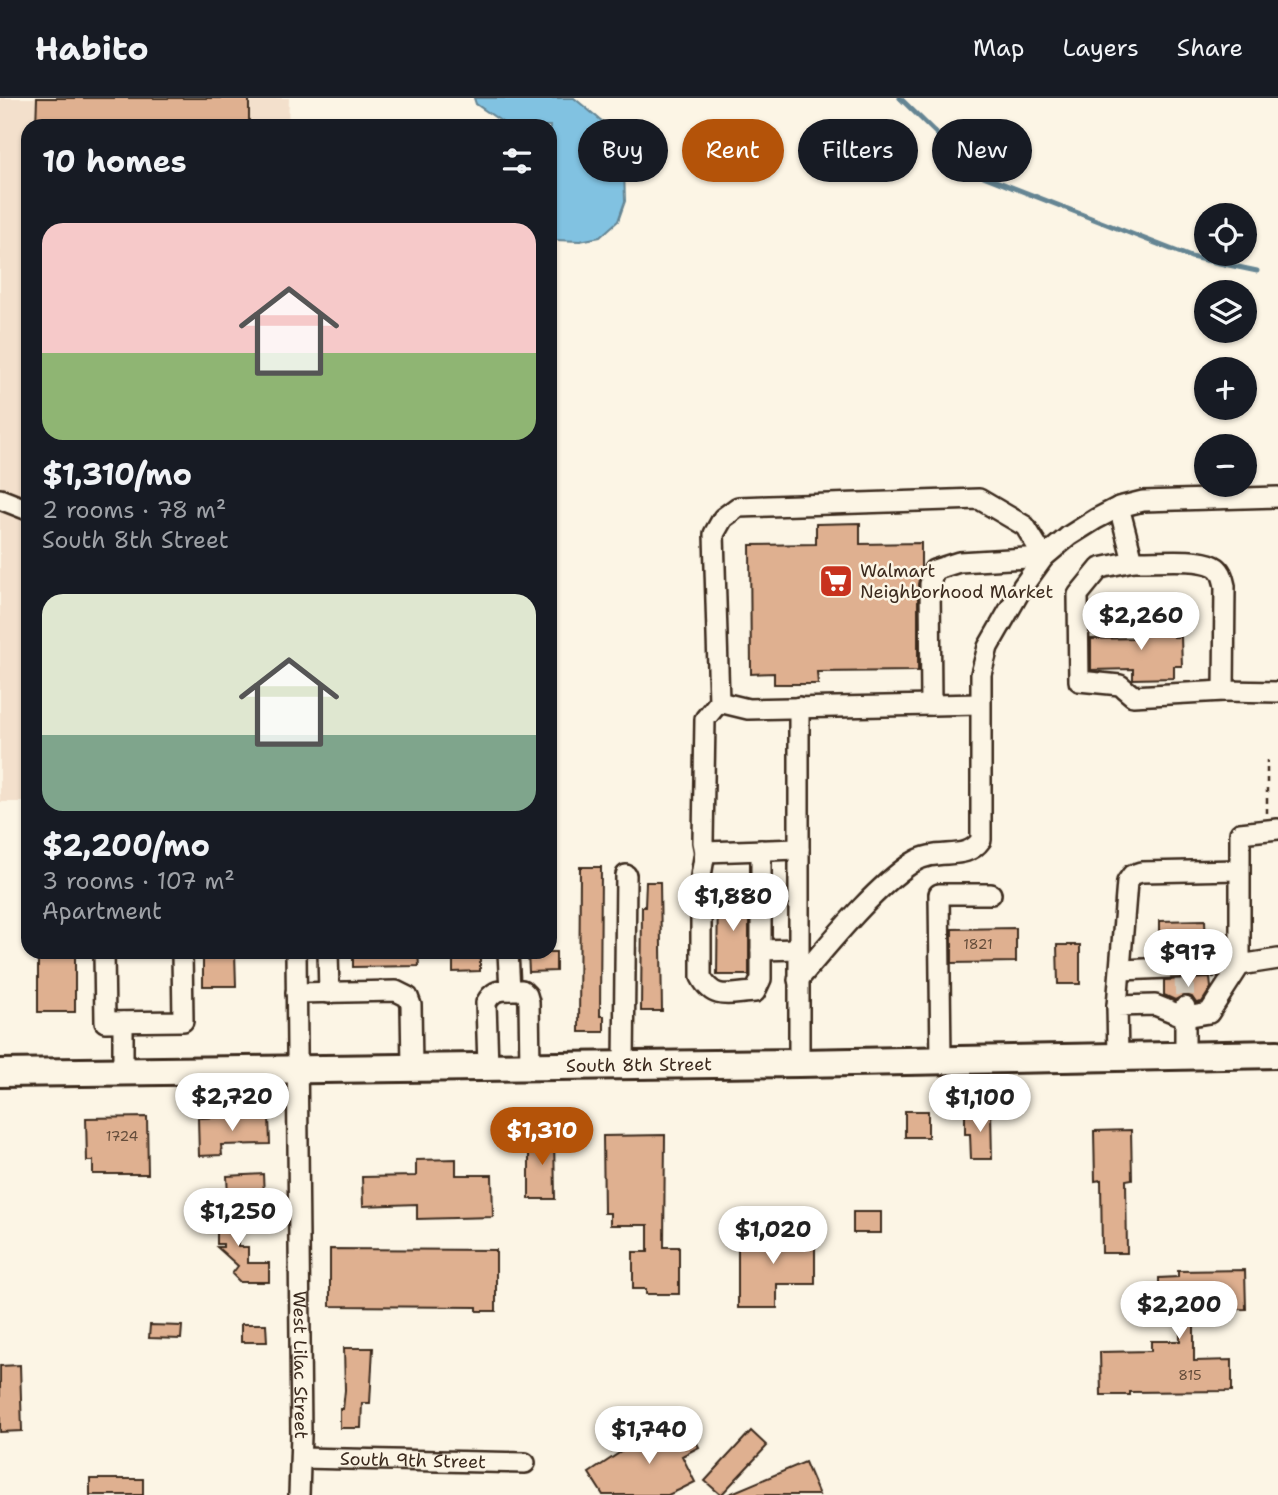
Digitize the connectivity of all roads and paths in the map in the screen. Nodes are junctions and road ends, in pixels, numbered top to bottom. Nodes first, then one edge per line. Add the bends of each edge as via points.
1 (1278, 497) edge
2 (0, 499) edge
3 (21, 507) edge
4 (1119, 507) junction
5 (1044, 556) junction
6 (1133, 561) junction
7 (1224, 691) junction
8 (1278, 692) edge
9 (719, 702) junction
10 (980, 704) junction
11 (931, 705) junction
12 (799, 707) junction
13 (1267, 760) dead end
14 (1272, 830) edge
15 (799, 849) junction
16 (761, 850) junction
17 (705, 852) junction
18 (1239, 870) junction
19 (626, 875) dead end
20 (991, 894) dead end
21 (798, 949) junction
22 (761, 950) junction
23 (104, 959) edge
24 (182, 959) edge
25 (296, 959) edge
26 (328, 959) edge
27 (509, 959) edge
28 (1278, 959) edge
29 (1240, 965) junction
30 (1121, 970) junction
31 (798, 979) junction
32 (510, 990) junction
33 (296, 993) junction
34 (329, 993) junction
35 (1117, 1006) junction
36 (1185, 1012) junction
37 (123, 1022) junction
38 (1278, 1054) edge
39 (1185, 1056) junction
40 (1118, 1057) junction
41 (941, 1060) junction
42 (799, 1063) junction
43 (624, 1065) junction
44 (488, 1066) junction
45 (530, 1066) junction
46 (412, 1067) junction
47 (296, 1069) junction
48 (123, 1071) junction
49 (0, 1073) edge
50 (301, 1458) junction
51 (525, 1463) dead end
52 (299, 1495) edge

1 - 4 street via 1143,501
2 - 3 street
4 - 5 street
4 - 6 street
5 - 9 street via 1025,526 979,499 738,507 723,518 714,534
5 - 10 street via 988,647
5 - 11 street via 959,562 934,570 930,584
6 - 7 street via 1198,562 1221,572 1225,586
6 - 7 street via 1100,568 1078,596 1079,681 1120,685 1133,696
7 - 8 street
9 - 12 street via 748,709
9 - 17 street via 705,719
10 - 11 street
10 - 31 street via 981,840 975,849 963,853 934,853 915,861 891,878
11 - 12 street
12 - 15 street
13 - 14 path
14 - 18 street via 1240,833
15 - 16 street
15 - 21 street
16 - 17 street
16 - 22 street
17 - 22 street via 701,977 708,989 719,994 755,992 761,979
18 - 29 street
18 - 30 street via 1132,875 1124,895
19 - 43 street
20 - 41 street via 939,894
21 - 22 street
21 - 31 street
23 - 37 street via 104,1022
24 - 37 street via 183,1021
25 - 33 street, West Lilac Street
26 - 34 street
27 - 32 street
28 - 29 street
29 - 30 street via 1184,972
29 - 36 street via 1209,1013
30 - 35 street
31 - 42 street
32 - 44 street via 498,990 486,1003
32 - 45 street via 522,990 529,1002
33 - 34 street
33 - 47 street, West Lilac Street
34 - 46 street via 396,991 408,996
35 - 36 street via 1155,1005
35 - 40 street
36 - 39 street
37 - 48 street
38 - 39 main road, South 8th Street
39 - 40 main road, South 8th Street
40 - 41 main road, South 8th Street
41 - 42 main road, South 8th Street
42 - 43 main road, South 8th Street
43 - 45 main road, South 8th Street
44 - 45 main road, South 8th Street
44 - 46 main road, South 8th Street
46 - 47 main road, South 8th Street
47 - 48 main road, South 8th Street
47 - 50 street, West Lilac Street
48 - 49 main road, South 8th Street
50 - 51 street, South 9th Street
50 - 52 street, West Lilac Street

